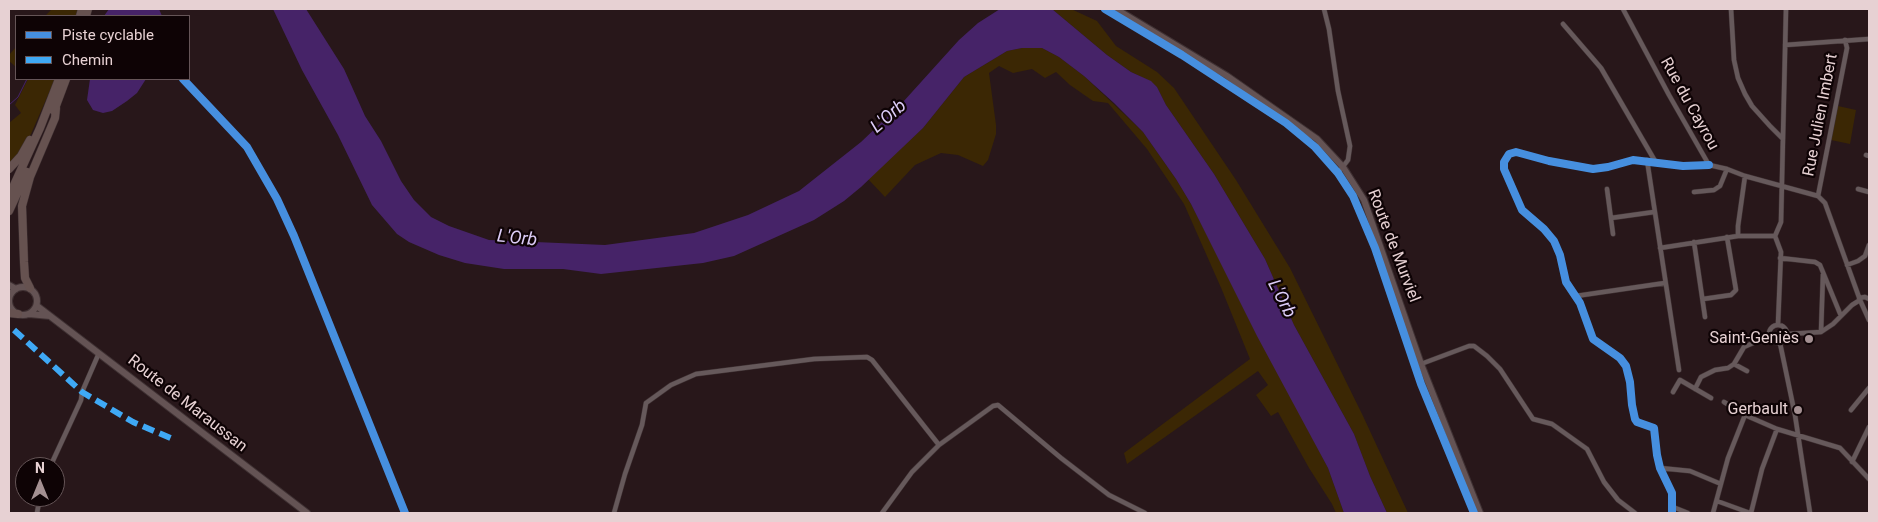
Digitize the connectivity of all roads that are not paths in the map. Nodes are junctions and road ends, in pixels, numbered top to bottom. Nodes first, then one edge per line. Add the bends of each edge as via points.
1 (1116, 9) edge
2 (1324, 9) edge
3 (1624, 9) edge
4 (1732, 9) edge
5 (1786, 9) edge
6 (1563, 24) dead end
7 (1869, 38) edge
8 (1845, 40) junction
9 (1785, 45) junction
10 (59, 80) edge
11 (65, 80) edge
12 (184, 80) edge
13 (53, 104) junction
14 (1784, 121) junction
15 (1771, 128) junction
16 (1783, 139) junction
17 (1647, 160) junction
18 (1655, 161) junction
19 (1709, 165) junction
20 (1343, 167) junction
21 (9, 169) edge
22 (1728, 169) junction
23 (1338, 173) dead end
24 (1745, 176) junction
25 (1782, 187) junction
26 (1607, 189) dead end
27 (1858, 189) dead end
28 (1694, 192) dead end
29 (1869, 192) edge
30 (9, 196) edge
31 (1818, 196) junction
32 (9, 211) edge
33 (1654, 212) junction
34 (1611, 218) junction
35 (1613, 234) dead end
36 (1738, 236) junction
37 (1775, 236) junction
38 (1727, 237) junction
39 (1694, 242) junction
40 (1869, 245) edge
41 (1660, 248) junction
42 (1780, 258) junction
43 (1847, 265) junction
44 (1824, 272) junction
45 (1665, 283) junction
46 (9, 285) edge
47 (30, 288) junction
48 (16, 289) junction
49 (9, 296) edge
50 (1576, 296) junction
51 (1703, 299) junction
52 (1860, 299) junction
53 (1869, 299) edge
54 (1869, 304) edge
55 (37, 306) junction
56 (1863, 306) junction
57 (9, 313) edge
58 (18, 314) junction
59 (29, 314) junction
60 (50, 316) junction
61 (1841, 316) junction
62 (1705, 317) dead end
63 (1869, 320) edge
64 (1778, 324) junction
65 (1822, 332) junction
66 (1788, 334) junction
67 (1769, 336) junction
68 (1780, 343) junction
69 (99, 353) junction
70 (1421, 364) junction
71 (1734, 364) junction
72 (1679, 370) dead end
73 (1746, 371) dead end
74 (1869, 388) edge
75 (1695, 389) junction
76 (1673, 392) dead end
77 (1711, 398) dead end
78 (1724, 402) dead end
79 (1851, 410) dead end
80 (1745, 415) junction
81 (1869, 427) edge
82 (1777, 429) junction
83 (1798, 436) junction
84 (939, 445) junction
85 (55, 457) edge
86 (1852, 462) junction
87 (1660, 468) junction
88 (1869, 478) edge
89 (1722, 484) junction
90 (1717, 501) junction
91 (1673, 507) junction
92 (307, 513) edge
93 (405, 513) edge
94 (614, 513) edge
95 (882, 513) edge
96 (1145, 513) edge
97 (1480, 513) edge
98 (1635, 513) edge
99 (1672, 513) edge
100 (1688, 513) edge
101 (1713, 513) edge
102 (1751, 513) edge
103 (1810, 513) edge

1 - 20 main road, Route de Murviel via 1227,76 1317,139
2 - 20 street via 1350,146 1350,154
3 - 19 street, Rue du Cayrou
4 - 15 street via 1738,78 1752,106
5 - 9 street
6 - 18 street via 1601,68
7 - 8 street
8 - 9 street
8 - 31 street, Rue Julien Imbert via 1847,48
9 - 14 street
10 - 13 highway
11 - 13 highway
12 - 93 street via 247,146 277,199
13 - 21 highway via 44,109 21,156
13 - 30 highway
13 - 32 highway
13 - 47 highway via 55,118 30,177 22,206 25,278
14 - 15 street via 1780,126
14 - 16 street
15 - 16 street
16 - 25 street
17 - 18 street
17 - 33 street
17 - 50 street via 1593,169 1516,152 1505,158 1504,169 1517,201 1554,241 1566,282
18 - 19 street via 1683,166
19 - 22 street, Rue du Cayrou
20 - 23 street
20 - 70 main road, Route de Murviel via 1364,200
22 - 24 street, Rue du Cayrou
22 - 28 street via 1720,186 1714,190
24 - 25 street, Rue du Cayrou
24 - 36 street
25 - 31 street, Rue du Cayrou
25 - 37 street via 1781,222
26 - 34 street
27 - 29 street
31 - 43 street via 1825,203
33 - 34 street
33 - 41 street
34 - 35 street
36 - 37 street
36 - 38 street
37 - 42 street
38 - 39 street
38 - 51 street via 1736,290 1731,295
39 - 41 street
39 - 51 street
40 - 43 street via 1865,256
41 - 45 street
42 - 44 street via 1815,262
42 - 64 street
43 - 52 street
44 - 61 street
44 - 65 street
45 - 50 street
45 - 72 street
46 - 48 main road
47 - 48 main road
47 - 55 main road via 36,294
48 - 49 main road
49 - 58 main road via 10,305
50 - 87 street via 1593,339 1626,366 1635,419 1654,428
51 - 62 street
52 - 53 street
52 - 56 street
52 - 61 street
54 - 56 street
55 - 59 main road
55 - 60 main road, Route de Maraussan
56 - 63 street
57 - 58 highway
58 - 59 main road
59 - 60 main road, Route de Maraussan
60 - 69 main road, Route de Maraussan
61 - 65 street
64 - 66 street via 1784,326
64 - 67 street via 1771,328
65 - 66 street
66 - 68 street
67 - 68 street via 1772,341
67 - 71 street via 1744,347
68 - 83 street
69 - 85 street
69 - 92 main road, Route de Maraussan
70 - 97 main road, Route de Murviel
70 - 98 street via 1474,346 1500,369 1533,419 1552,424 1587,449 1604,482 1618,500
71 - 73 street
71 - 75 street via 1702,377
74 - 79 street
75 - 76 street via 1680,380
75 - 77 street
78 - 80 street
80 - 82 street
80 - 89 street via 1728,458
81 - 86 street
82 - 83 street
82 - 102 street via 1762,469
83 - 86 street via 1840,448
83 - 103 street
84 - 94 street via 867,357 814,359 696,374 671,385 646,403 642,426
84 - 95 street via 912,472
84 - 96 street via 998,405 1108,495
86 - 88 street
87 - 89 street via 1690,471
87 - 91 street via 1671,487
89 - 90 street
90 - 101 street
90 - 102 street
91 - 99 street
91 - 100 street

